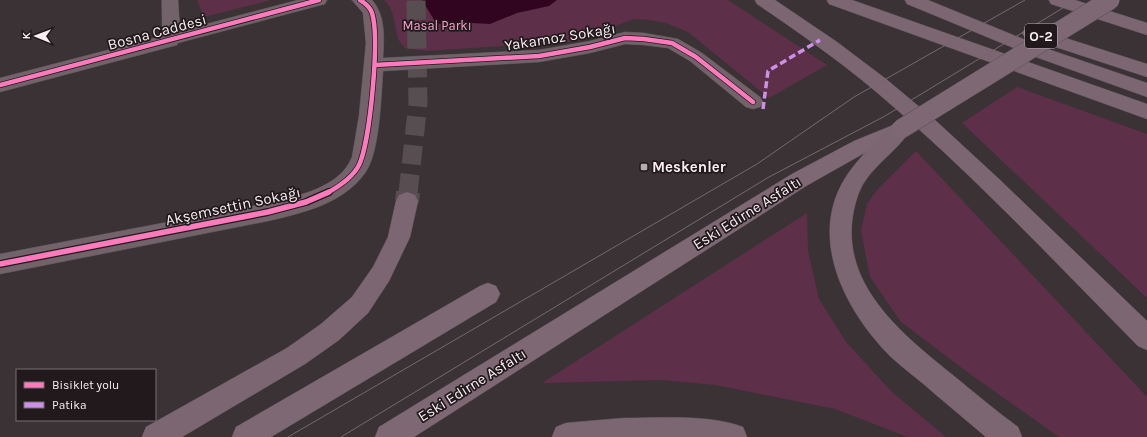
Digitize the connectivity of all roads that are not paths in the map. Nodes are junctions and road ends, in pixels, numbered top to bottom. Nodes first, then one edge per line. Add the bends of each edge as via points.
1 (170, 0) edge
2 (319, 0) edge
3 (360, 0) edge
4 (763, 0) edge
5 (835, 0) edge
6 (913, 0) edge
7 (935, 0) edge
8 (1057, 0) edge
9 (1110, 0) edge
10 (1147, 29) edge
11 (171, 41) junction
12 (375, 65) junction
13 (1147, 71) edge
14 (0, 85) edge
15 (1147, 90) edge
16 (753, 102) dead end
17 (1147, 112) edge
18 (901, 128) junction
19 (407, 201) tunnel mouth
20 (0, 264) edge
21 (488, 294) dead end
22 (1147, 338) edge
23 (156, 437) edge
24 (246, 437) edge
25 (389, 437) edge
26 (566, 437) edge
27 (733, 437) edge
28 (1008, 437) edge

1 - 11 street
2 - 11 street, Bosna Caddesi
3 - 12 street via 373,14
4 - 22 highway via 843,56 895,97 1018,210
5 - 17 highway
6 - 15 highway via 1039,52
7 - 13 highway, O-2
8 - 10 highway
9 - 18 highway, Eski Edirne Asfaltı, bridge
11 - 14 street, Bosna Caddesi
12 - 16 street, Yakamoz Sokağı via 539,56 590,48 625,38 644,38 672,43 696,57
12 - 20 street, Akşemsettin Sokağı via 360,165 332,191 310,202 268,212
18 - 25 highway, Eski Edirne Asfaltı via 861,146 799,180
18 - 28 highway via 857,178 848,194 842,212 841,240 846,271 867,310 900,348
19 - 23 highway via 398,237 381,274 360,305 330,332 296,356
21 - 24 highway
26 - 27 highway via 624,431 694,432

